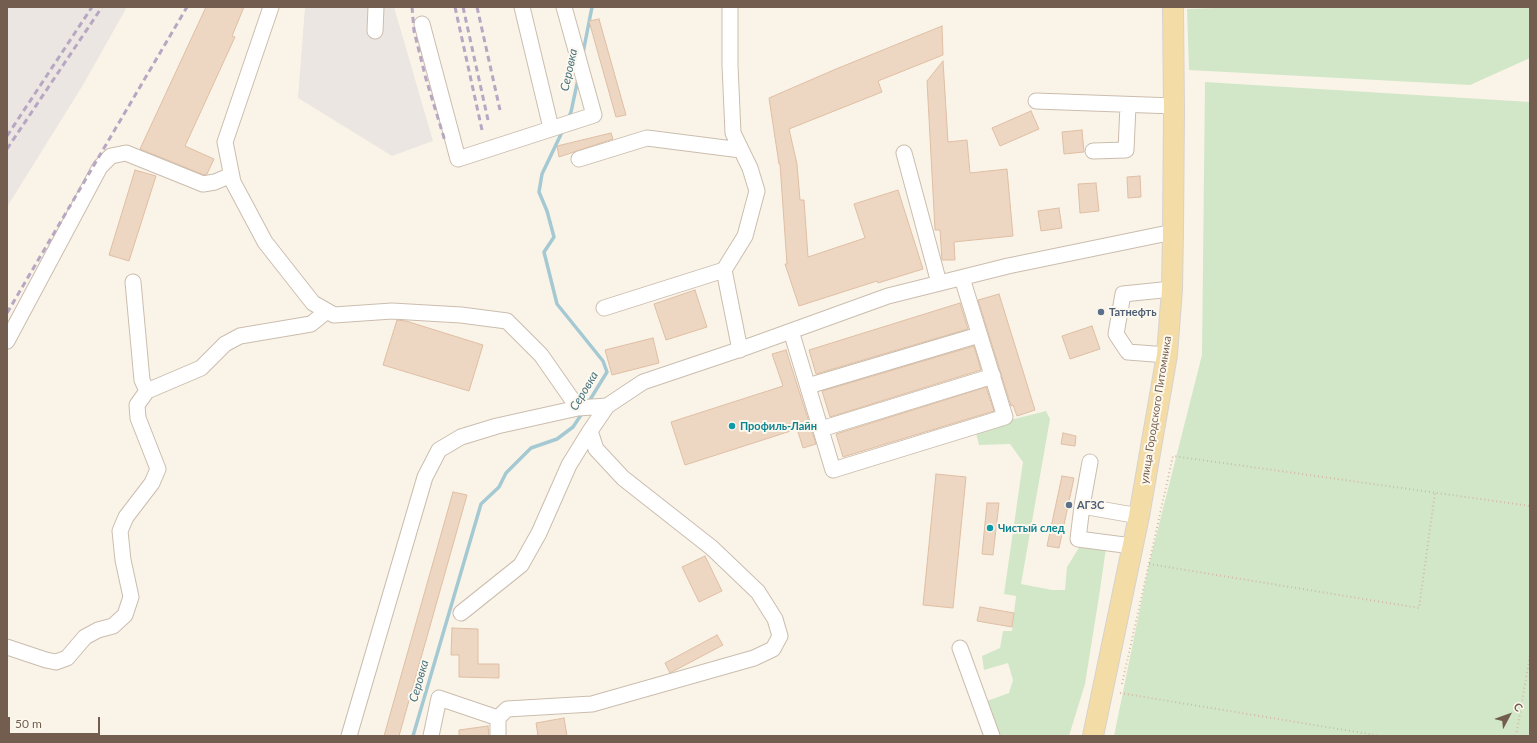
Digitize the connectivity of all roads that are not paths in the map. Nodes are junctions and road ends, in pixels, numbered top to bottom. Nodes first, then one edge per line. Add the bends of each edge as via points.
1 (271, 7) edge
2 (376, 7) edge
3 (522, 7) edge
4 (564, 7) edge
5 (730, 7) edge
6 (1173, 7) edge
7 (422, 24) dead end
8 (375, 31) dead end
9 (1036, 101) dead end
10 (1128, 104) junction
11 (1174, 106) junction
12 (551, 128) junction
13 (741, 150) junction
14 (1093, 151) dead end
15 (904, 153) dead end
16 (579, 159) dead end
17 (231, 175) junction
18 (1173, 232) junction
19 (724, 270) junction
20 (962, 278) junction
21 (133, 282) dead end
22 (939, 283) junction
23 (1172, 289) junction
24 (604, 308) dead end
25 (327, 311) junction
26 (791, 331) junction
27 (979, 335) junction
28 (7, 341) edge
29 (740, 350) junction
30 (1166, 354) junction
31 (992, 376) junction
32 (808, 386) junction
33 (147, 391) junction
34 (607, 406) junction
35 (578, 408) junction
36 (821, 429) junction
37 (590, 431) junction
38 (1090, 462) dead end
39 (1082, 506) junction
40 (1139, 516) junction
41 (1132, 546) junction
42 (461, 613) dead end
43 (7, 648) edge
44 (960, 648) dead end
45 (498, 718) junction
46 (349, 736) edge
47 (431, 736) edge
48 (498, 736) edge
49 (992, 736) edge
50 (1093, 736) edge

1 - 17 street via 225,142
2 - 8 street
3 - 12 street
4 - 12 street via 594,115
5 - 13 street via 733,133
6 - 11 main road, улица Городского Питомника
7 - 12 street via 458,159
9 - 10 street
10 - 11 street
10 - 14 street via 1126,150
11 - 18 main road, улица Городского Питомника
13 - 16 street via 647,138
13 - 19 street via 757,191 745,236
15 - 22 street
17 - 25 street via 265,242 312,303
17 - 28 street via 203,184 126,153 111,156 100,166
18 - 20 street
18 - 23 main road, улица Городского Питомника
19 - 24 street
19 - 29 street
20 - 22 street
20 - 27 street
21 - 33 street via 142,380
22 - 26 street via 888,296
23 - 30 main road, улица Городского Питомника
23 - 30 street via 1123,294 1116,334 1128,352
25 - 33 street via 311,324 240,336 225,344 202,368
25 - 35 street via 334,315 392,311 507,321 541,355
26 - 29 street
26 - 32 street
27 - 31 street
27 - 32 street
29 - 34 street via 643,382
30 - 40 main road, улица Городского Питомника
31 - 36 street
31 - 36 street via 1005,417 833,470
32 - 36 street
33 - 43 street via 137,405 138,418 158,468 152,483 126,517 120,531 131,597 125,615 113,626 85,637 67,658 56,662
34 - 35 street
34 - 37 street
35 - 46 street via 497,426 461,437 439,450 425,477
37 - 42 street via 569,465 539,533 521,565
37 - 45 street via 596,449 623,478 712,548 758,592 775,619 780,636 773,649 754,658 592,704 507,709
38 - 39 street
39 - 40 street
39 - 41 street via 1078,539
40 - 41 main road, улица Городского Питомника
41 - 50 main road, улица Городского Питомника
44 - 49 street
45 - 47 street via 439,698
45 - 48 street

